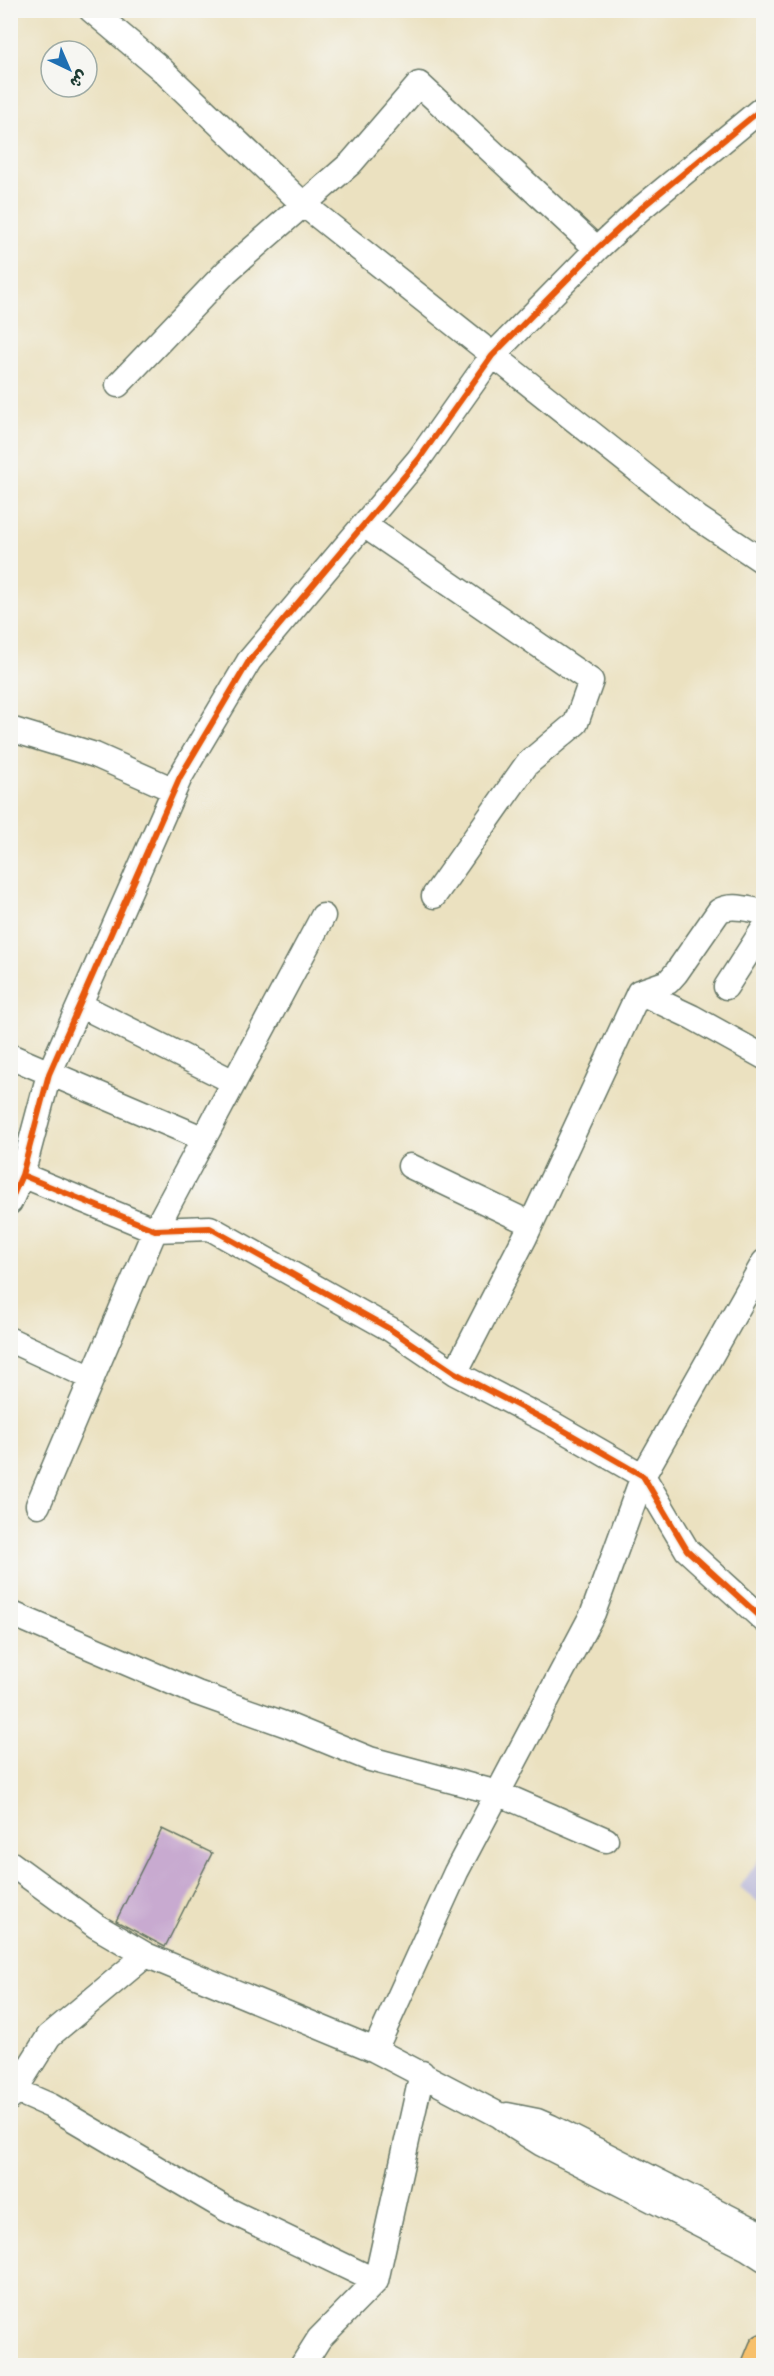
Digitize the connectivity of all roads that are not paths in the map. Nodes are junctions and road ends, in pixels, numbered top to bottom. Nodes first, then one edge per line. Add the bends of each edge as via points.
1 (91, 10) edge
2 (764, 107) edge
3 (303, 204) junction
4 (597, 249) junction
5 (492, 356) junction
6 (118, 385) dead end
7 (364, 525) junction
8 (764, 562) edge
9 (10, 729) edge
10 (174, 790) junction
11 (434, 896) dead end
12 (764, 912) edge
13 (322, 916) dead end
14 (764, 928) edge
15 (726, 987) dead end
16 (639, 992) junction
17 (80, 1005) junction
18 (10, 1056) edge
19 (764, 1057) edge
20 (50, 1074) junction
21 (234, 1082) junction
22 (204, 1139) junction
23 (410, 1166) dead end
24 (15, 1189) edge
25 (531, 1224) junction
26 (155, 1230) junction
27 (764, 1262) edge
28 (10, 1340) edge
29 (455, 1373) junction
30 (92, 1378) junction
31 (644, 1476) junction
32 (38, 1505) dead end
33 (10, 1613) edge
34 (764, 1620) edge
35 (498, 1793) junction
36 (606, 1840) dead end
37 (10, 1863) edge
38 (146, 1955) junction
39 (375, 2050) junction
40 (422, 2073) junction
41 (12, 2092) edge
42 (499, 2115) junction
43 (764, 2235) edge
44 (764, 2259) edge
45 (376, 2281) junction
46 (764, 2349) edge
47 (302, 2366) edge
48 (757, 2366) edge

1 - 3 street via 160,68
2 - 4 street
3 - 4 street via 351,163 419,84
3 - 5 street
3 - 6 street via 227,271
4 - 5 street
5 - 7 street via 419,459
5 - 8 street via 698,518
7 - 10 street via 249,661
7 - 11 street via 591,681 576,723 527,764
9 - 10 street via 95,755
10 - 17 street
12 - 16 street via 732,907 719,911 672,978
13 - 21 street
14 - 15 street
16 - 19 street
16 - 25 street
17 - 20 street
17 - 21 street
18 - 20 street
20 - 22 street
20 - 24 street
21 - 22 street
22 - 26 street
23 - 25 street
24 - 26 street
25 - 29 street
26 - 29 street via 210,1228 390,1329
26 - 30 street
27 - 31 street
28 - 30 street
29 - 31 street
30 - 32 street
31 - 34 street via 687,1550
31 - 35 street via 593,1613
33 - 35 street via 197,1693 370,1759
35 - 36 street
35 - 39 street via 456,1872
37 - 38 street via 96,1926
38 - 39 street
38 - 41 street via 49,2036
39 - 40 street
40 - 42 street
40 - 45 street
41 - 45 street via 51,2106 226,2209
42 - 43 street via 551,2127
42 - 44 street via 542,2144
45 - 47 street via 319,2339
46 - 48 main road

